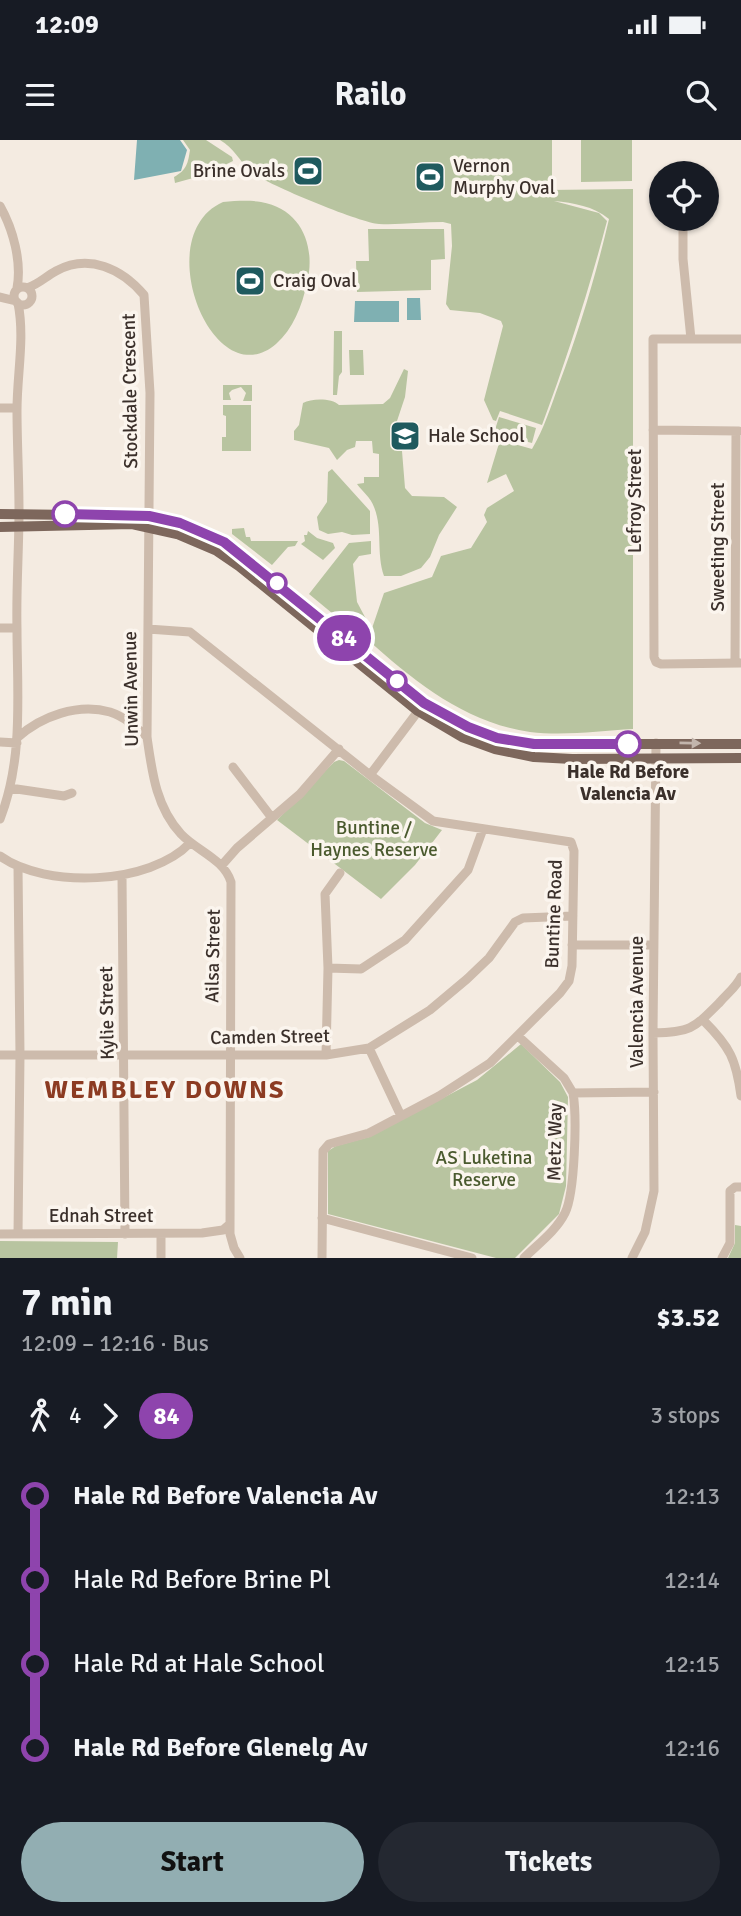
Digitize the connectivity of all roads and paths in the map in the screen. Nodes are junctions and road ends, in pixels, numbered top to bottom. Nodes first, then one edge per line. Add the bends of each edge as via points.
1 (0, 206) edge
2 (684, 231) dead end
3 (24, 294) junction
4 (2, 297) edge
5 (691, 339) junction
6 (741, 339) edge
7 (0, 408) edge
8 (17, 408) junction
9 (653, 430) junction
10 (738, 432) edge
11 (739, 511) edge
12 (0, 514) edge
13 (19, 514) junction
14 (149, 521) junction
15 (0, 527) edge
16 (19, 527) junction
17 (0, 628) edge
18 (17, 628) junction
19 (148, 629) junction
20 (738, 663) edge
21 (421, 707) junction
22 (147, 737) junction
23 (17, 740) junction
24 (0, 743) edge
25 (656, 743) junction
26 (741, 744) edge
27 (339, 749) junction
28 (656, 757) junction
29 (741, 758) edge
30 (233, 767) dead end
31 (370, 775) junction
32 (10, 788) junction
33 (72, 793) dead end
34 (272, 818) junction
35 (0, 819) edge
36 (483, 830) junction
37 (190, 843) junction
38 (0, 856) edge
39 (222, 865) junction
40 (18, 867) junction
41 (340, 873) dead end
42 (122, 875) junction
43 (573, 916) junction
44 (572, 945) junction
45 (654, 945) junction
46 (328, 968) junction
47 (741, 977) edge
48 (704, 1021) junction
49 (653, 1033) junction
50 (518, 1036) junction
51 (369, 1048) junction
52 (0, 1055) edge
53 (20, 1055) junction
54 (125, 1055) junction
55 (230, 1055) junction
56 (326, 1055) junction
57 (654, 1092) junction
58 (573, 1093) junction
59 (741, 1096) edge
60 (401, 1116) junction
61 (741, 1187) edge
62 (322, 1218) junction
63 (230, 1224) junction
64 (202, 1233) junction
65 (0, 1234) edge
66 (18, 1234) junction
67 (125, 1234) junction
68 (161, 1234) junction
69 (231, 1240) junction
70 (161, 1258) edge
71 (240, 1258) edge
72 (322, 1258) edge
73 (472, 1258) edge
74 (524, 1258) edge
75 (632, 1258) edge
76 (722, 1258) edge

1 - 3 street via 11,232
2 - 5 street
3 - 4 street, Stockdale Crescent
3 - 8 street
3 - 14 street, Stockdale Crescent via 56,271 87,264 127,276 144,295 150,393
5 - 6 street
5 - 9 street, Lefroy Street via 653,339
7 - 8 street
8 - 13 street
9 - 10 street
9 - 20 street, Lefroy Street via 654,657 661,664
10 - 11 street, Sweeting Street
11 - 20 street, Sweeting Street
12 - 13 main road
13 - 14 main road
13 - 16 street
14 - 16 main road
14 - 19 street, Unwin Avenue
14 - 21 main road via 180,523 224,542
15 - 16 main road
16 - 18 street
17 - 18 street
18 - 23 street
19 - 22 street, Unwin Avenue
19 - 27 street, Buntine Road via 190,632
21 - 25 main road via 497,738 534,744
21 - 28 main road via 462,737 508,752 572,759
21 - 31 street
22 - 23 street via 110,712 88,710 65,711
22 - 37 street, Unwin Avenue via 158,795 172,823
23 - 24 street
23 - 32 street
25 -> 26 main road
25 - 28 street, Valencia Avenue
27 - 31 street, Buntine Road
27 - 34 street
28 - 29 main road
28 - 45 street, Valencia Avenue
30 - 34 street
31 - 36 street, Buntine Road via 433,821
32 - 33 street via 64,796
32 - 35 street
34 - 39 street
36 - 43 street, Buntine Road via 571,842
36 - 46 street via 468,870 405,940 361,969
37 - 39 street, Unwin Avenue
37 - 42 street via 167,860
38 - 40 street
39 - 55 street, Ailsa Street via 231,882
40 - 42 street via 82,878
40 - 53 street
41 - 46 street via 325,894
42 - 54 street, Kylie Street
43 - 44 street, Buntine Road
43 - 51 street, Camden Street via 538,916 515,922 467,979
44 - 45 street
44 - 50 street, Buntine Road via 569,981
45 - 49 street, Valencia Avenue
46 - 56 street
47 - 48 street
48 - 49 street via 680,1032
48 - 59 street via 730,1052
49 - 57 street, Valencia Avenue
50 - 58 street
50 - 60 street, Buntine Road via 466,1080
51 - 56 street, Camden Street
51 - 60 street
52 - 53 street, Camden Street
53 - 54 street, Camden Street
53 - 66 street
54 - 55 street, Camden Street
54 - 67 street, Kylie Street
55 - 56 street, Camden Street
55 - 63 street, Ailsa Street
57 - 58 street
57 - 75 street, Valencia Avenue via 654,1191 645,1232
58 - 74 street, Metz Way via 573,1185 566,1212
60 - 62 street, Buntine Road via 369,1133 329,1144 323,1151
61 - 76 street via 730,1191 730,1243
62 - 72 street, Buntine Road
62 - 73 street
63 - 64 street, Ednah Street via 223,1230
63 - 69 street, Ailsa Street
64 - 68 street, Ednah Street
64 - 69 street, Ednah Street
65 - 66 street, Ednah Street
66 - 67 street, Ednah Street
67 - 68 street, Ednah Street
68 - 70 street
69 - 71 street, Ailsa Street

